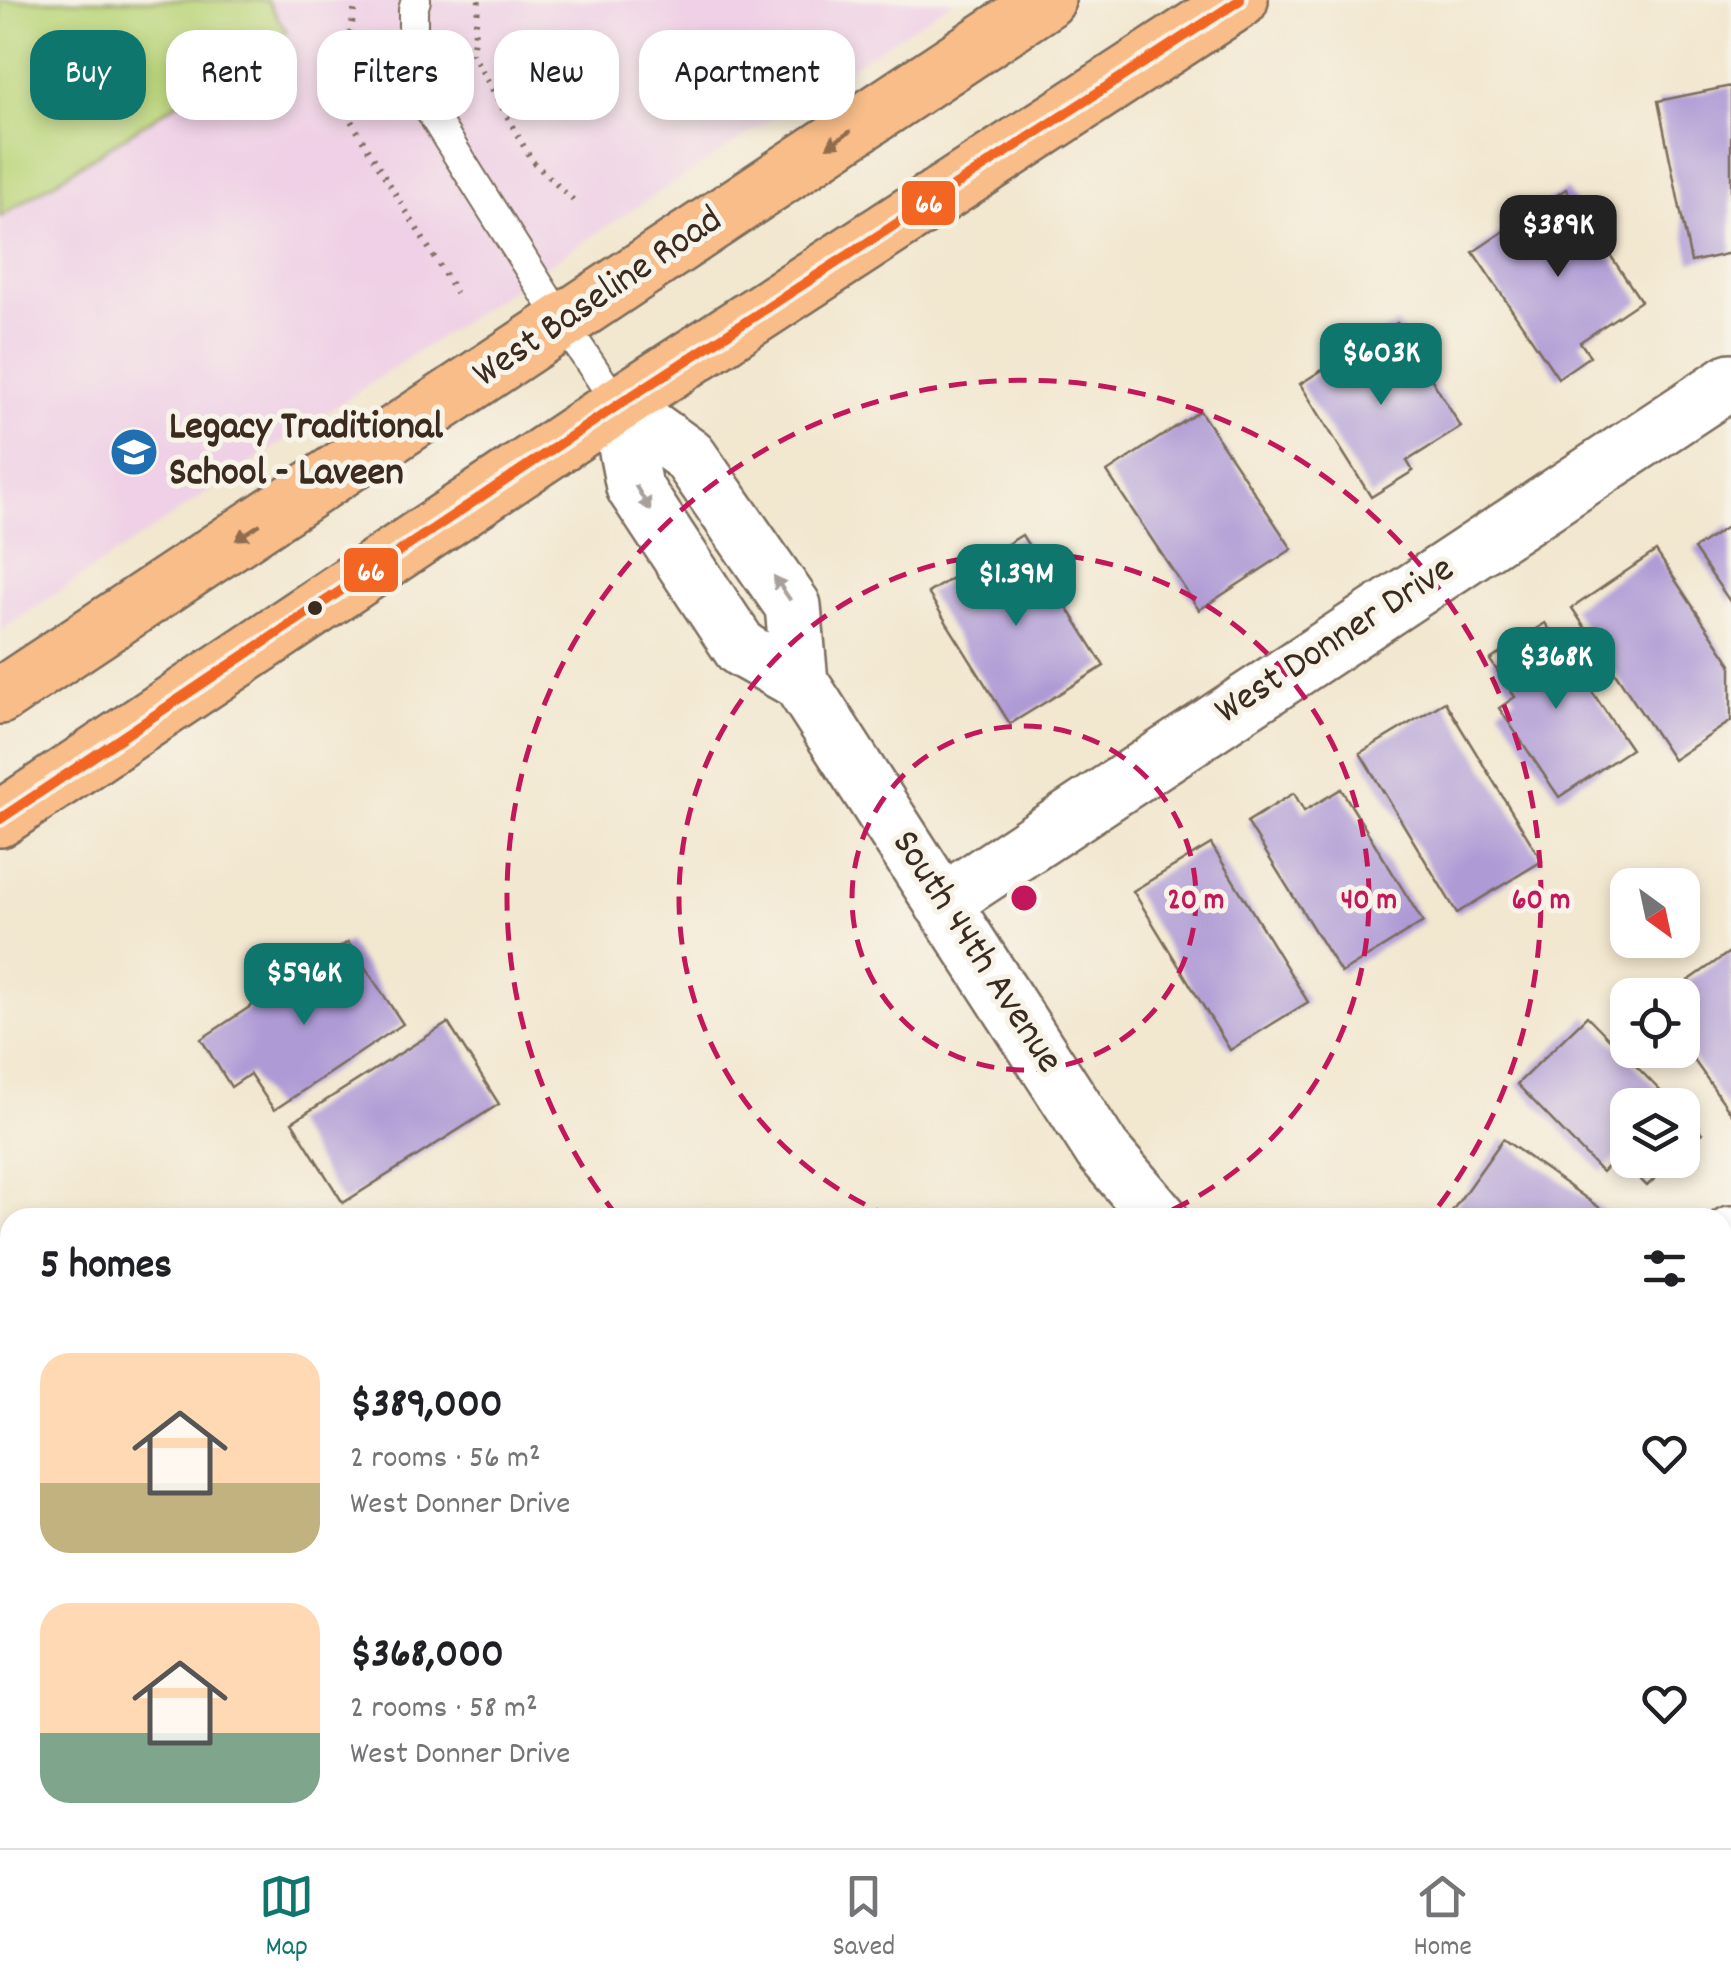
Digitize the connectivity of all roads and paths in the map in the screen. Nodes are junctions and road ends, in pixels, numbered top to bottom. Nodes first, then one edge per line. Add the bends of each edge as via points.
1 (356, 0) edge
2 (416, 0) edge
3 (479, 0) edge
4 (1047, 0) edge
5 (1240, 0) edge
6 (575, 202) dead end
7 (456, 292) dead end
8 (563, 323) junction
9 (1731, 381) edge
10 (618, 405) junction
11 (0, 696) edge
12 (0, 818) edge
13 (942, 903) junction
14 (1151, 1208) edge

1 - 7 path via 340,101
2 - 8 lane via 413,84
3 - 6 path via 472,53 532,161
4 -> 8 main road, West Baseline Road
5 - 10 main road
8 - 10 lane
8 -> 11 main road, West Baseline Road
9 - 13 street, West Donner Drive
10 - 12 main road
10 - 13 street, South 44th Avenue via 689,456 794,606 800,682
13 - 14 street, South 44th Avenue via 1102,1150

